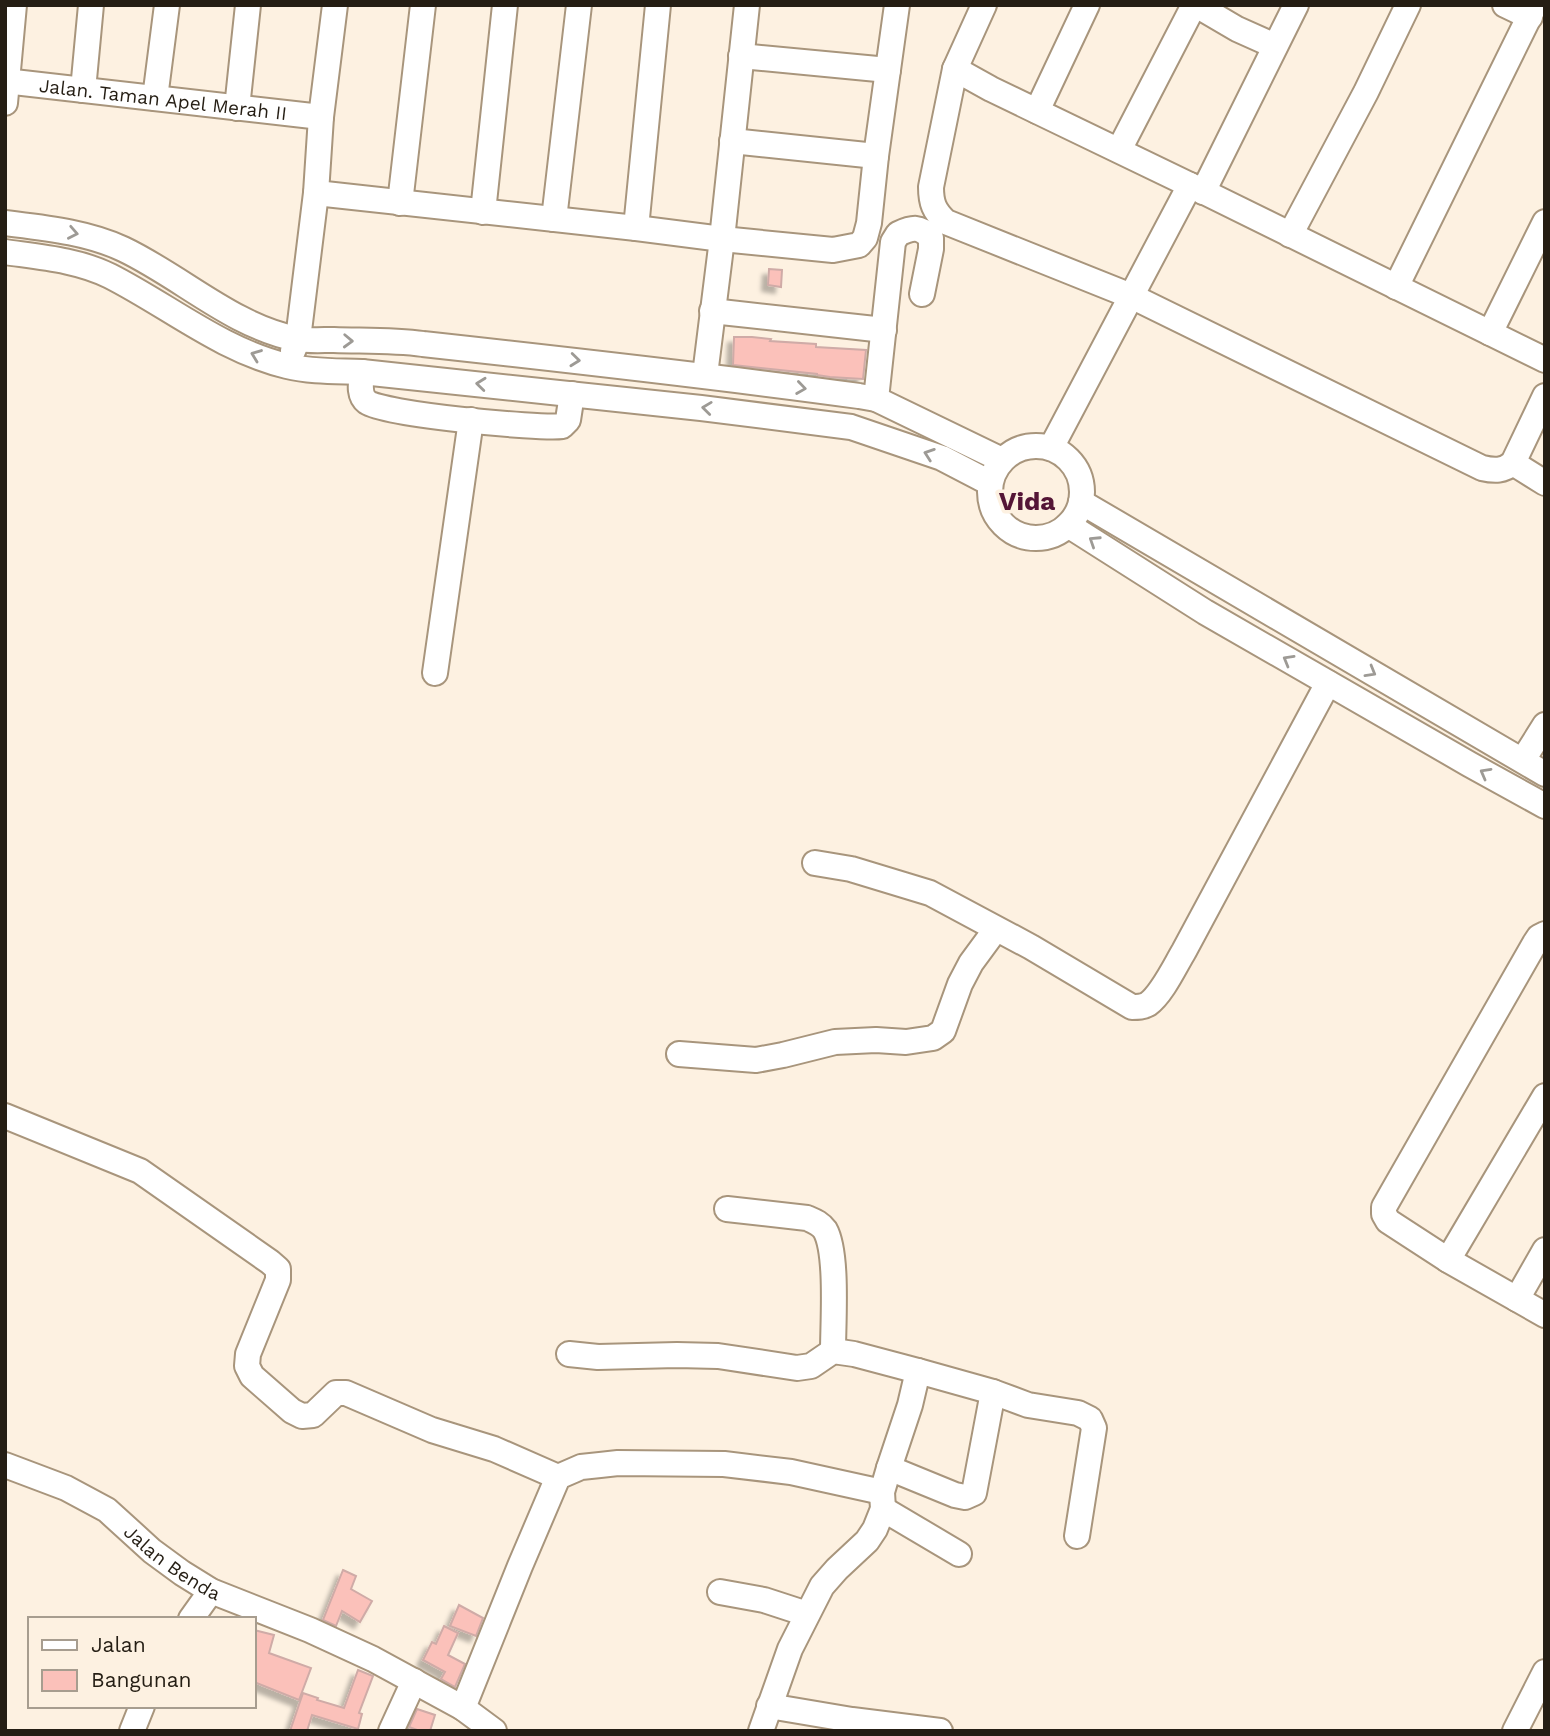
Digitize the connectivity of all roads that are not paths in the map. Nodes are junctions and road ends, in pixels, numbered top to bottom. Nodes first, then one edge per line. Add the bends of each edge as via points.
1 (14, 5) edge
2 (91, 5) edge
3 (167, 5) edge
4 (248, 5) edge
5 (335, 5) edge
6 (422, 5) edge
7 (505, 5) edge
8 (579, 5) edge
9 (658, 5) edge
10 (747, 5) edge
11 (897, 5) edge
12 (984, 5) edge
13 (1087, 5) edge
14 (1195, 5) edge
15 (1296, 5) edge
16 (1408, 5) edge
17 (1505, 5) edge
18 (1532, 11) edge
19 (1275, 46) junction
20 (741, 56) junction
21 (955, 69) junction
22 (888, 71) junction
23 (6, 88) edge
24 (83, 90) junction
25 (155, 98) junction
26 (237, 108) junction
27 (1037, 111) junction
28 (321, 117) junction
29 (732, 141) junction
30 (1119, 150) junction
31 (876, 156) junction
32 (1196, 188) junction
33 (316, 193) junction
34 (400, 203) junction
35 (483, 212) junction
36 (554, 219) junction
37 (1545, 222) edge
38 (5, 223) edge
39 (636, 228) junction
40 (1290, 235) junction
41 (722, 239) junction
42 (5, 252) edge
43 (1396, 287) junction
44 (922, 294) dead end
45 (1131, 296) junction
46 (712, 311) junction
47 (884, 330) junction
48 (1490, 333) junction
49 (298, 339) junction
50 (1545, 360) edge
51 (287, 366) junction
52 (362, 372) junction
53 (705, 374) junction
54 (572, 394) junction
55 (1545, 396) edge
56 (878, 401) junction
57 (471, 420) junction
58 (873, 434) junction
59 (1051, 447) junction
60 (1002, 460) junction
61 (1513, 463) junction
62 (990, 483) junction
63 (1545, 483) edge
64 (1081, 502) junction
65 (1068, 525) junction
66 (435, 673) dead end
67 (1328, 683) junction
68 (1545, 725) edge
69 (1522, 760) junction
70 (1545, 774) edge
71 (1545, 806) edge
72 (815, 863) dead end
73 (996, 929) junction
74 (1545, 934) edge
75 (678, 1054) dead end
76 (1545, 1096) edge
77 (5, 1116) edge
78 (727, 1209) dead end
79 (1545, 1250) edge
80 (1448, 1260) junction
81 (1517, 1299) junction
82 (1545, 1315) edge
83 (833, 1351) junction
84 (569, 1354) dead end
85 (918, 1371) junction
86 (993, 1392) junction
87 (5, 1465) edge
88 (889, 1468) junction
89 (558, 1477) junction
90 (883, 1501) junction
91 (1077, 1536) dead end
92 (959, 1554) dead end
93 (211, 1591) junction
94 (720, 1592) dead end
95 (807, 1614) junction
96 (192, 1617) edge
97 (1545, 1672) edge
98 (414, 1681) junction
99 (769, 1706) junction
100 (141, 1708) edge
101 (463, 1708) junction
102 (132, 1731) edge
103 (391, 1731) edge
104 (494, 1731) edge
105 (761, 1731) edge
106 (940, 1731) edge
107 (1515, 1731) edge

1 - 23 street
2 - 24 street
3 - 25 street
4 - 26 street
5 - 28 street
6 - 34 street
7 - 35 street
8 - 36 street
9 - 39 street
10 - 20 street
11 - 22 street
12 - 21 street
13 - 27 street
14 - 19 street
14 - 30 street
15 - 19 street
16 - 40 street
17 - 18 street
18 - 43 street
19 - 32 street
20 - 22 street
20 - 29 street
21 - 27 street
21 - 45 street via 931,187 936,212 946,222
22 - 31 street
23 - 24 street, Jalan. Taman Apel Merah II
24 - 25 street, Jalan. Taman Apel Merah II
25 - 26 street, Jalan. Taman Apel Merah II
26 - 28 street, Jalan. Taman Apel Merah II
27 - 30 street
28 - 33 street
29 - 31 street
29 - 41 street
30 - 32 street
31 - 41 street via 869,223 859,245 833,250
32 - 40 street
32 - 45 street
33 - 34 street
33 - 49 street
34 - 35 street
35 - 36 street
36 - 39 street
37 - 48 street
38 -> 49 street via 97,239 134,255 217,306
39 - 41 street
40 - 43 street
41 - 46 street
51 -> 42 street via 214,337 108,275 68,262
43 - 48 street
44 - 47 street via 931,238 924,230 914,229 898,234 892,242
45 - 59 street
45 - 61 street via 1482,468 1496,471
46 - 47 street
46 - 53 street
47 - 56 street
48 - 50 street
49 - 51 street
49 -> 53 street via 413,343
51 - 52 street
54 -> 52 street
52 - 57 street via 360,392 372,406
53 -> 56 street
54 - 57 street via 568,419 562,426
58 -> 54 street via 851,427
55 - 61 street
56 - 58 street
56 - 60 street
57 - 66 street
62 -> 58 street via 942,458
59 - 60 street via 1025,446
59 - 64 street via 1073,464 1082,488
60 - 62 street
61 - 63 street
62 - 65 street via 999,520 1020,536 1046,537
64 - 65 street
64 -> 69 street
67 -> 65 street
71 -> 67 street
67 - 73 street via 1184,951 1150,1003 1132,1007
68 - 69 street
69 - 70 street
72 - 73 street via 930,892
73 - 75 street via 971,963 943,1031 933,1038 835,1042 756,1060
74 - 80 street via 1535,943 1384,1207 1388,1221
76 - 80 street
77 - 89 street via 140,1171 278,1269 247,1366 252,1376 292,1411 313,1415 336,1393 346,1393
78 - 83 street via 807,1218 825,1231 833,1255
79 - 81 street
80 - 81 street
81 - 82 street
83 - 84 street via 811,1366 797,1367 718,1356
83 - 85 street
85 - 86 street
85 - 88 street
86 - 88 street via 974,1493 955,1495
86 - 91 street via 1090,1419 1094,1428
87 - 93 street, Jalan Benda via 66,1488 107,1510 152,1550
88 - 90 street
89 - 90 street via 581,1467 618,1463 724,1464 791,1472
89 - 101 street
90 - 92 street
90 - 95 street via 867,1541 822,1586
93 - 96 street
93 - 98 street, Jalan Benda via 310,1630
94 - 95 street
95 - 99 street
97 - 107 street
98 - 101 street, Jalan Benda
98 - 103 street
99 - 105 street
99 - 106 street
100 - 102 street
101 - 104 street, Jalan Benda

